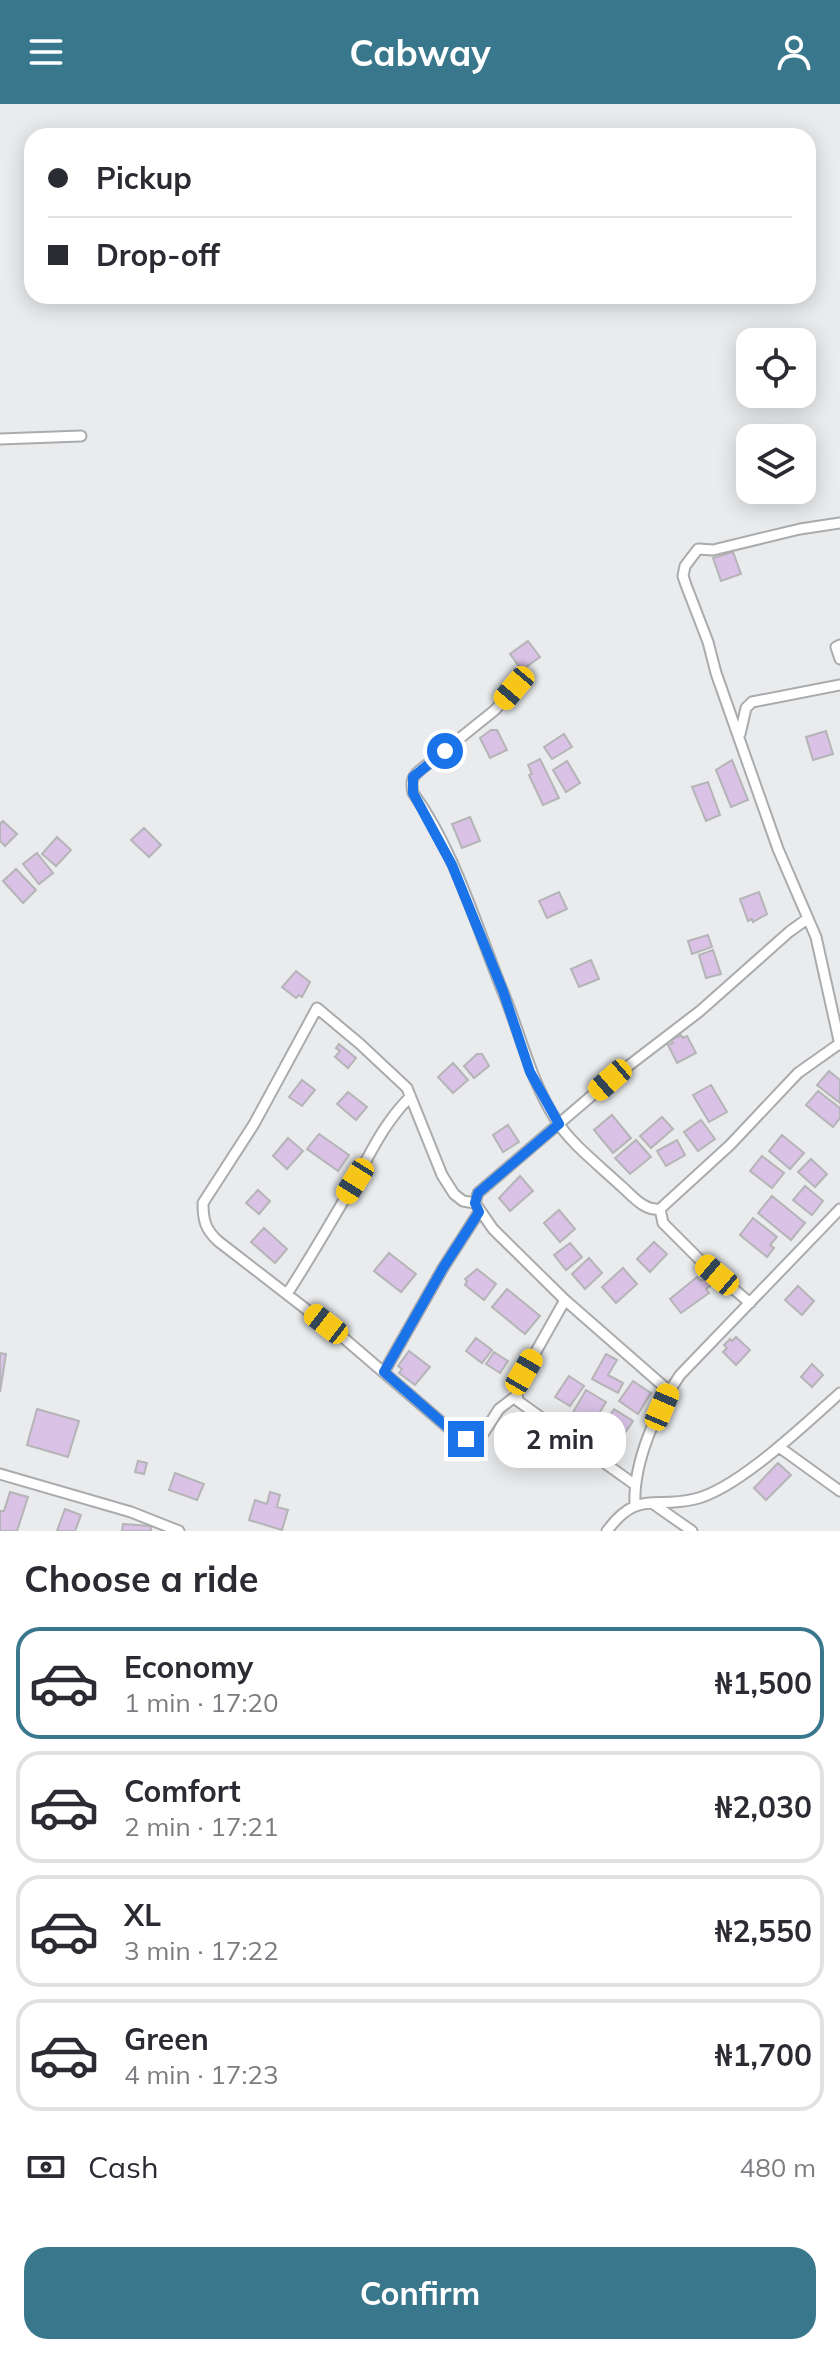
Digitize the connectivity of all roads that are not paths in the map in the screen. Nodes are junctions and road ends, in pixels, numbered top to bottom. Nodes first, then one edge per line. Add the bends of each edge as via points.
1 (81, 436) dead end
2 (0, 439) edge
3 (840, 523) edge
4 (840, 645) edge
5 (840, 659) edge
6 (840, 685) edge
7 (514, 688) dead end
8 (739, 738) junction
9 (807, 919) junction
10 (840, 1045) edge
11 (410, 1097) junction
12 (559, 1124) junction
13 (477, 1208) junction
14 (660, 1209) junction
15 (840, 1209) edge
16 (287, 1294) junction
17 (565, 1300) junction
18 (750, 1303) junction
19 (384, 1372) junction
20 (669, 1391) junction
21 (840, 1393) edge
22 (516, 1396) junction
23 (779, 1447) junction
24 (0, 1474) edge
25 (634, 1484) junction
26 (840, 1491) edge
27 (652, 1503) junction
28 (635, 1504) junction
29 (179, 1531) edge
30 (607, 1531) edge
31 (692, 1531) edge

1 - 2 street
3 - 8 street via 698,549 685,566 686,585
4 - 5 street
6 - 8 street via 752,702
7 - 12 street via 495,710 419,771 411,784 452,865 530,1072
8 - 9 street
9 - 10 street
9 - 12 street
10 - 14 street via 798,1073
11 - 13 street via 442,1175 454,1194
11 - 16 street via 376,1140
11 - 16 street via 393,1074 317,1008 254,1124 203,1203 205,1227 211,1234
12 - 13 street via 478,1193
12 - 14 street via 637,1200
13 - 17 street
13 - 19 street
14 - 18 street via 663,1223
15 - 18 street
16 - 19 street
17 - 20 street
17 - 22 street via 516,1387
18 - 20 street
19 - 22 street via 466,1439 481,1437 499,1409
20 - 25 street
21 - 23 street
22 - 25 street via 521,1406
23 - 26 street
23 - 27 street via 709,1495
24 - 29 street
25 - 28 street
27 - 28 street
27 - 31 street
28 - 30 street

